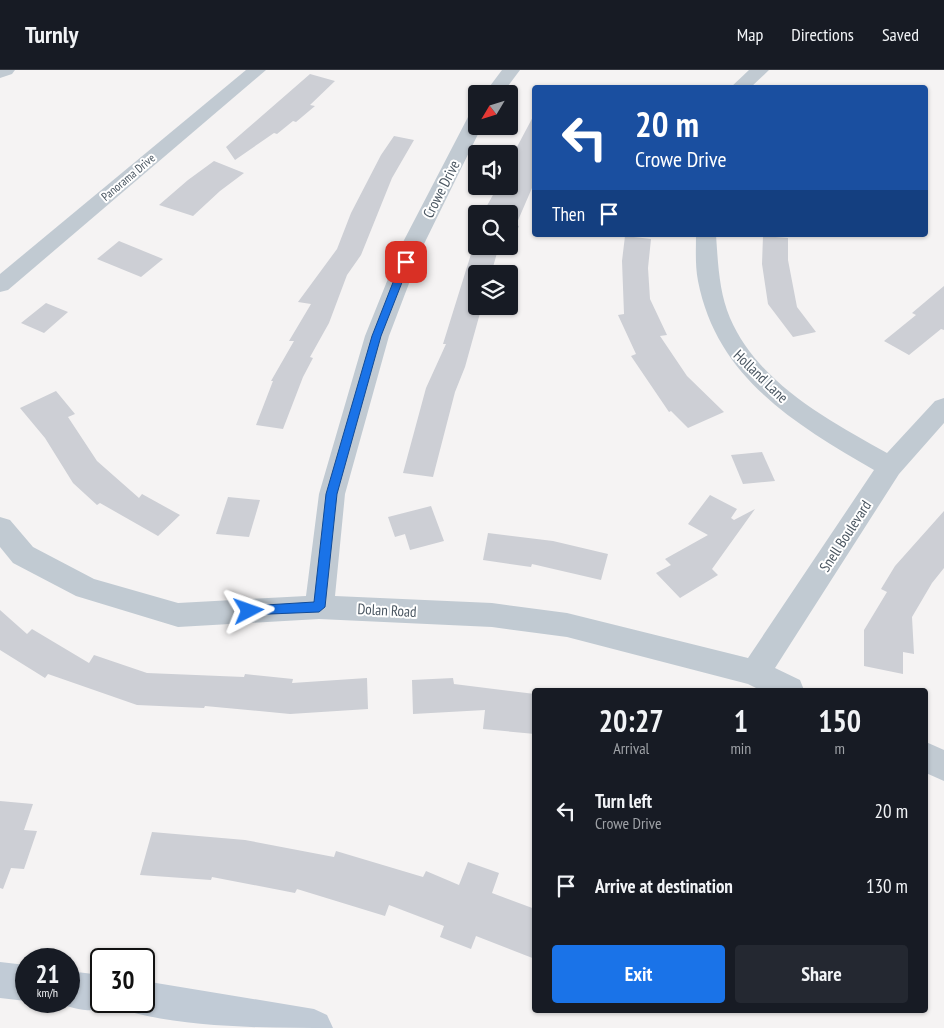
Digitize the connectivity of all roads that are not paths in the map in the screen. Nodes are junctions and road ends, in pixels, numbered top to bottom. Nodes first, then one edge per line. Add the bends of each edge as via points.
1 (6, 70) edge
2 (257, 70) edge
3 (510, 70) edge
4 (760, 70) edge
5 (0, 73) edge
6 (499, 85) edge
7 (742, 85) edge
8 (468, 135) edge
9 (706, 237) edge
10 (0, 285) edge
11 (944, 407) edge
12 (890, 467) junction
13 (0, 528) edge
14 (319, 607) junction
15 (755, 673) junction
16 (785, 688) edge
17 (928, 758) edge
18 (944, 766) edge
19 (0, 980) edge
20 (15, 982) edge
21 (155, 1001) edge
22 (314, 1028) edge

1 - 5 street
2 - 10 street, Panorama Drive
3 - 6 street
4 - 7 street
8 - 14 street, Crowe Drive via 413,244 376,336 332,494
9 - 12 street, Holland Lane via 709,287 718,318 740,358 772,391 824,430
11 - 12 street, Snell Boulevard
12 - 15 street, Snell Boulevard
13 - 14 street, Dolan Road via 23,555 86,588 178,615
14 - 15 street, Dolan Road via 492,615 567,625
15 - 16 street, Dolan Road
17 - 18 street
19 - 20 main road
21 - 22 main road

